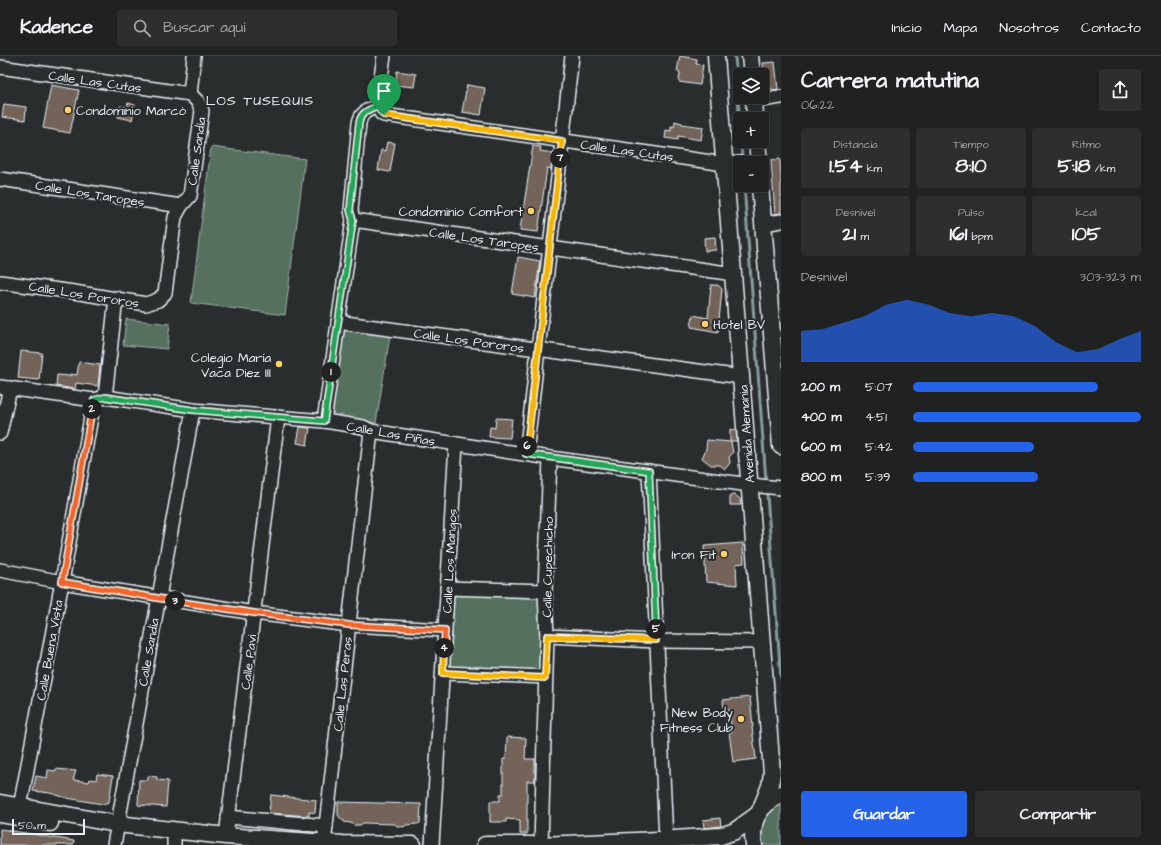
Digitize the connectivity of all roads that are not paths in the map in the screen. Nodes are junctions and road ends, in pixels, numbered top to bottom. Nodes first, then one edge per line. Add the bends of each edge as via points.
1 (194, 56) edge
2 (384, 56) edge
3 (572, 56) edge
4 (716, 56) edge
5 (750, 56) edge
6 (0, 67) edge
7 (751, 68) edge
8 (190, 94) junction
9 (781, 97) edge
10 (769, 98) edge
11 (381, 111) junction
12 (562, 141) junction
13 (732, 164) edge
14 (0, 179) edge
15 (761, 192) edge
16 (181, 206) junction
17 (353, 220) junction
18 (781, 221) edge
19 (764, 224) junction
20 (550, 248) junction
21 (734, 274) junction
22 (0, 282) edge
23 (165, 293) joint
24 (116, 298) junction
25 (338, 322) junction
26 (776, 326) edge
27 (538, 349) junction
28 (742, 377) junction
29 (5, 388) edge
30 (99, 398) junction
31 (193, 410) junction
32 (278, 417) junction
33 (324, 421) junction
34 (371, 431) junction
35 (0, 433) edge
36 (456, 444) junction
37 (781, 446) edge
38 (526, 454) junction
39 (550, 458) junction
40 (649, 471) junction
41 (750, 485) junction
42 (781, 488) edge
43 (0, 570) edge
44 (62, 582) junction
45 (447, 588) junction
46 (546, 591) junction
47 (158, 598) junction
48 (254, 613) junction
49 (349, 625) junction
50 (445, 630) junction
51 (547, 636) junction
52 (656, 640) junction
53 (762, 642) junction
54 (443, 673) junction
55 (545, 678) junction
56 (781, 794) edge
57 (0, 803) edge
58 (20, 806) junction
59 (759, 813) junction
60 (0, 814) edge
61 (228, 817) junction
62 (326, 826) junction
63 (115, 834) edge
64 (222, 840) edge
65 (666, 840) junction
66 (174, 842) edge
67 (324, 843) junction
68 (413, 845) edge
69 (432, 845) edge
70 (485, 845) edge
71 (541, 845) edge
72 (719, 845) edge
73 (724, 845) edge
74 (754, 845) edge

1 - 8 street
2 - 11 street
3 - 12 street
4 - 13 main road, Avenida Alemania
5 - 7 main road
6 - 8 street, Calle Las Cutas
8 - 16 street, Calle Sandía via 202,111 190,196
9 - 10 street
11 - 12 street, Calle Las Cutas
11 - 17 street via 364,112 360,117 350,210
12 - 13 street, Calle Las Cutas
12 - 20 street
13 - 21 main road, Avenida Alemania
14 - 16 street, Calle Los Taropes
15 - 19 main road
16 - 23 street, Calle Sandía via 175,217
17 - 20 street, Calle Los Taropes
17 - 25 street
18 - 19 street
19 - 26 main road
20 - 21 street, Calle Los Taropes
20 - 27 street
21 - 28 main road, Avenida Alemania
22 - 24 street, Calle Los Pororos
23 - 24 street, Calle Los Pororos via 158,300 146,304
24 - 30 street, Calle Buena Vista
25 - 27 street, Calle Los Pororos
25 - 33 street
26 - 37 main road
27 - 28 street, Calle Los Pororos
27 - 38 street
28 - 41 main road, Avenida Alemania
29 - 30 street, Calle Las Piñas
29 - 35 street
30 - 31 street, Calle Las Piñas
30 - 44 street, Calle Buena Vista
31 - 32 street, Calle Las Piñas
31 - 47 street, Calle Sandía
32 - 33 street, Calle Las Piñas
32 - 48 street, Calle Pavi
33 - 34 street, Calle Las Piñas via 363,427
34 - 36 street, Calle Las Piñas
34 - 49 street, Calle Las Peras
36 - 38 street, Calle Las Piñas
36 - 45 street, Calle Los Mangos
38 - 39 street, Calle Las Piñas
39 - 40 street, Calle Las Piñas
39 - 46 street, Calle Cupechicho
40 - 41 street, Calle Las Piñas
40 - 52 street
41 - 42 street, Calle Las Piñas
41 - 53 main road, Avenida Alemania
43 - 44 street
44 - 47 street
44 - 58 street, Calle Buena Vista
45 - 46 street
45 - 50 street, Calle Los Mangos
46 - 51 street, Calle Cupechicho
47 - 48 street
47 - 63 street, Calle Sandía
48 - 49 street
48 - 61 street, Calle Pavi
49 - 50 street
49 - 62 street, Calle Las Peras
50 - 54 street, Calle Los Mangos
51 - 52 street
51 - 55 street, Calle Cupechicho
52 - 53 street
52 - 65 street
53 - 59 main road, Avenida Alemania via 772,773 770,786
54 - 55 street
54 - 69 street, Calle Los Mangos
55 - 71 street, Calle Cupechicho
56 - 59 main road via 769,801
57 - 58 main road
58 - 63 main road
59 - 65 main road via 734,831 721,836
59 - 74 main road, Avenida Alemania via 754,825
60 - 63 main road
61 - 62 street
61 - 64 street, Calle Pavi
62 - 67 street, Calle Las Peras
63 - 64 main road
63 - 66 main road
64 - 66 main road
64 - 67 main road
65 - 71 main road
67 - 68 main road
70 - 71 main road
72 - 73 main road

